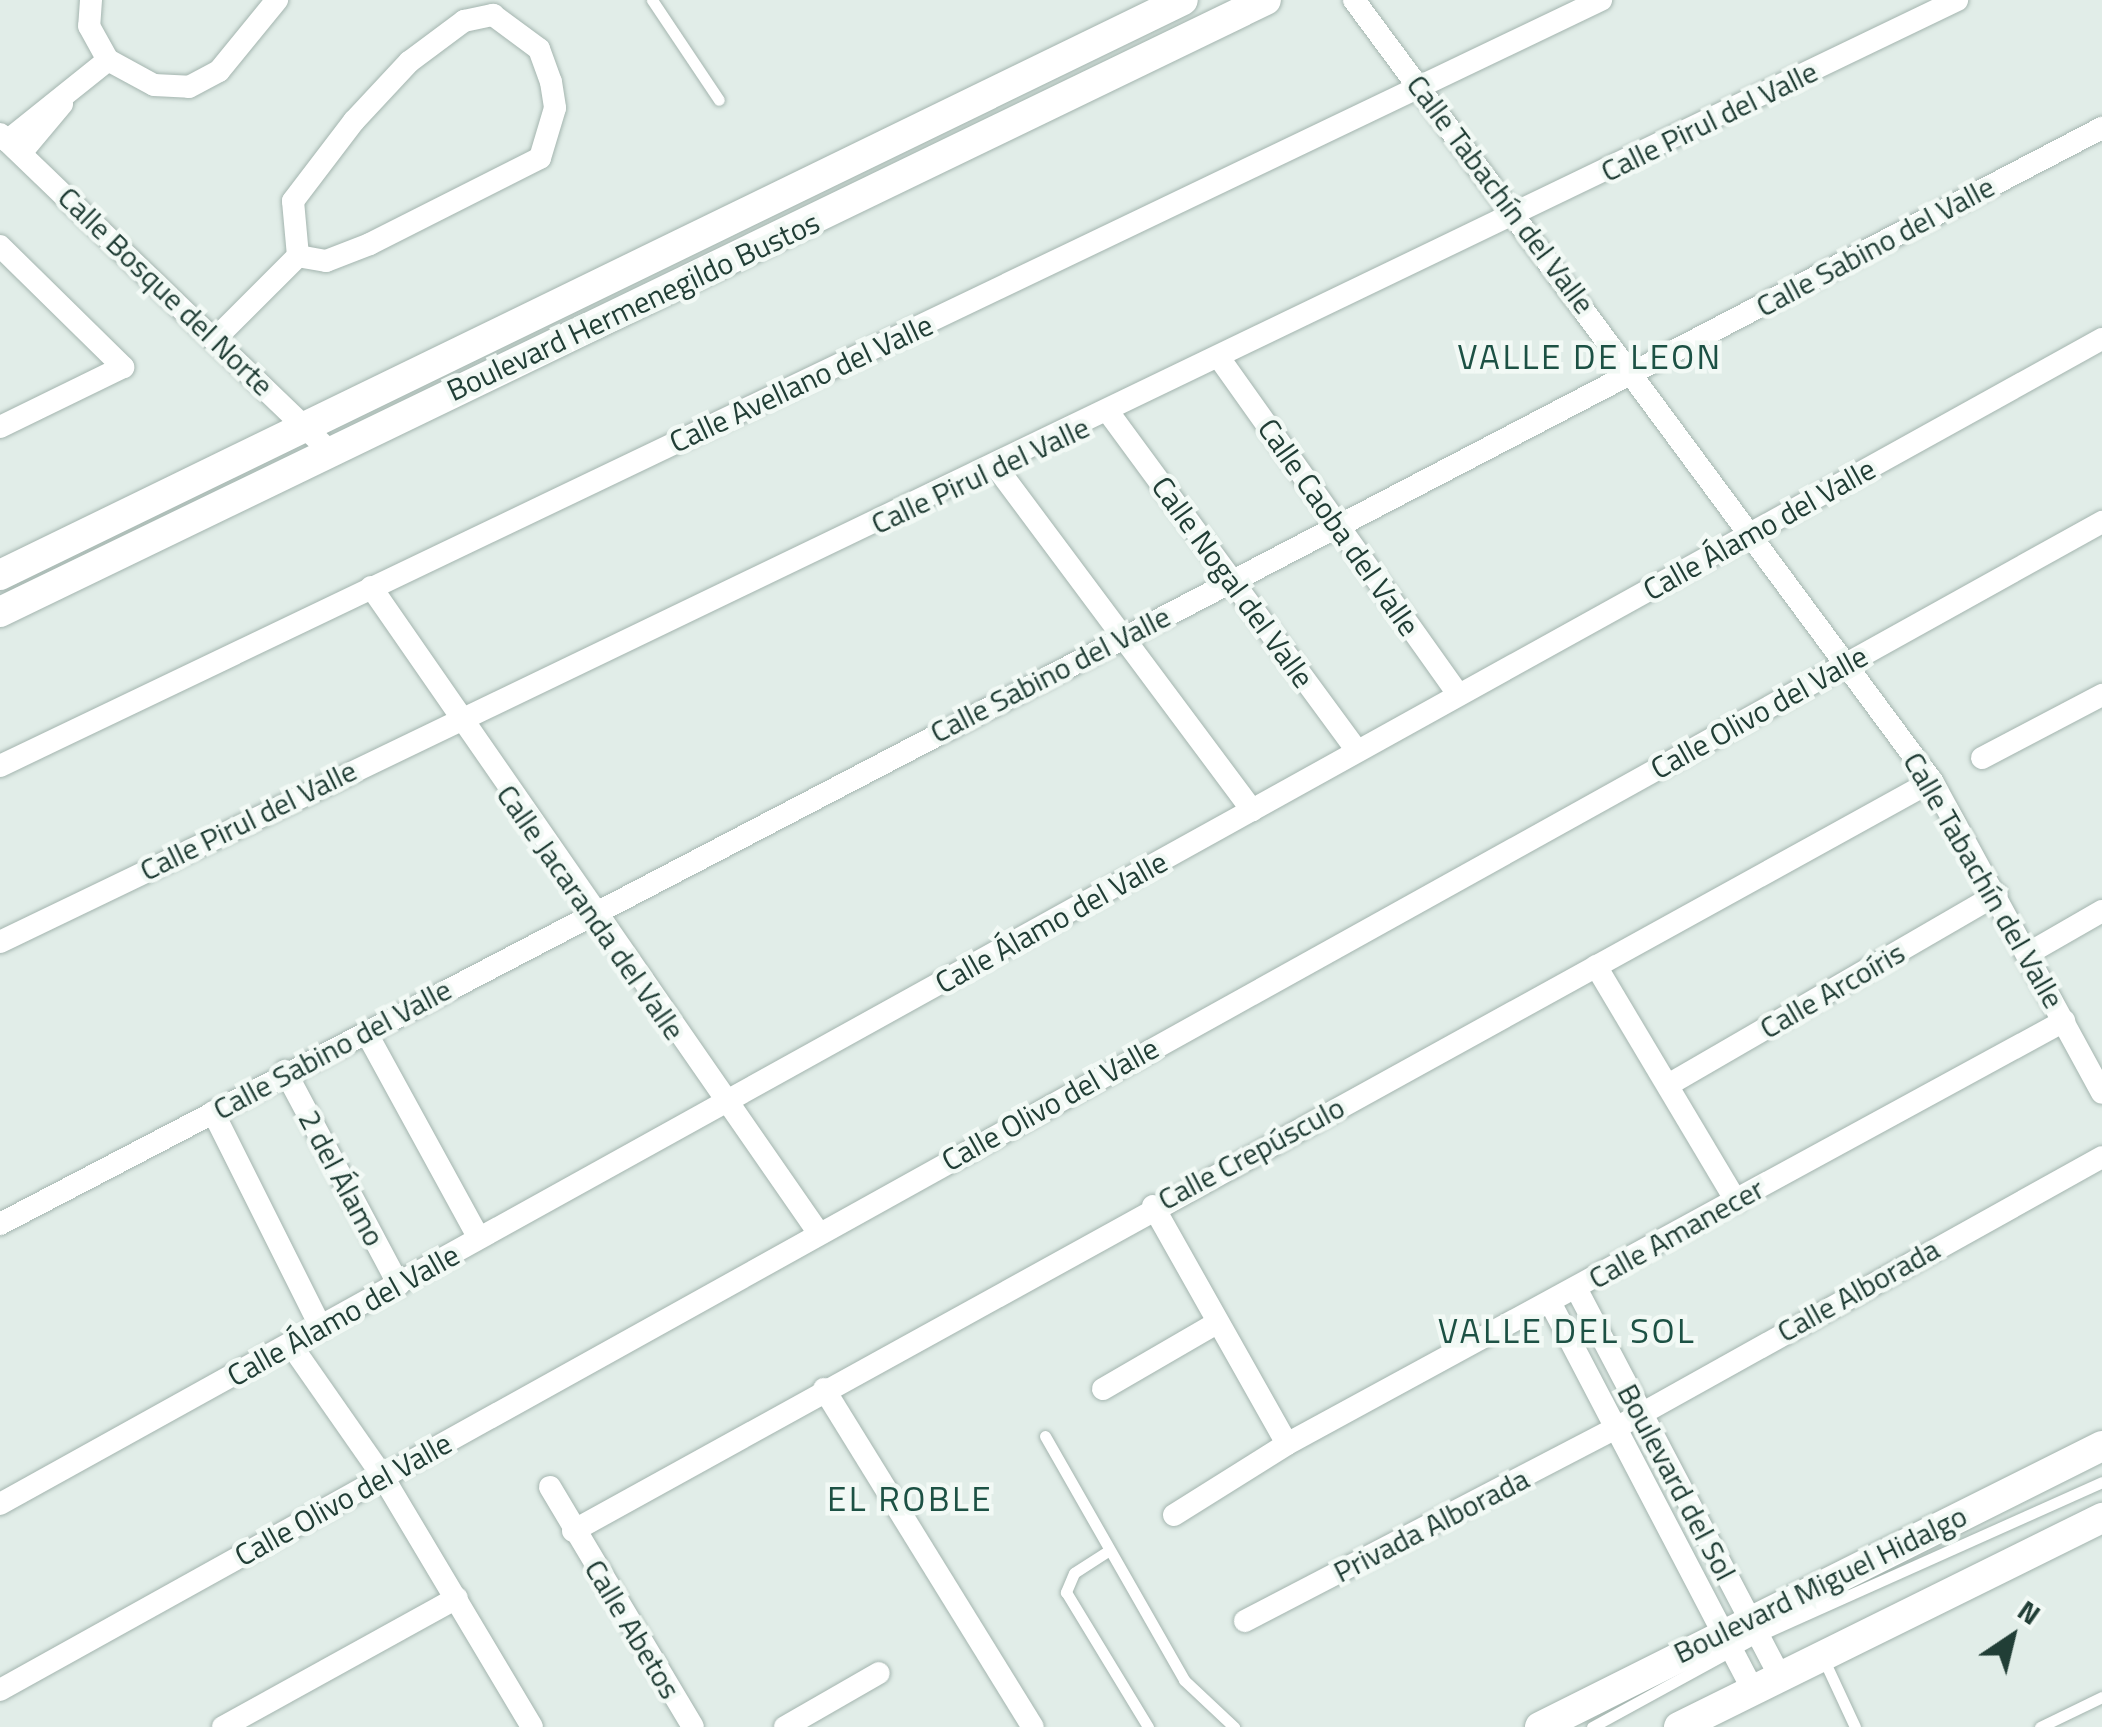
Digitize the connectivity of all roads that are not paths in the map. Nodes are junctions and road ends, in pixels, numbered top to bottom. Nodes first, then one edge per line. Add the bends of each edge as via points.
1 (90, 0) edge
2 (277, 0) edge
3 (652, 0) edge
4 (1182, 0) edge
5 (1266, 0) edge
6 (1354, 0) edge
7 (1601, 0) edge
8 (1956, 0) edge
9 (108, 60) junction
10 (1420, 86) junction
11 (719, 100) dead end
12 (2102, 128) edge
13 (9, 143) edge
14 (1517, 215) junction
15 (0, 246) edge
16 (298, 256) junction
17 (218, 336) junction
18 (2102, 340) edge
19 (1220, 359) junction
20 (1634, 372) junction
21 (1109, 414) junction
22 (2, 422) edge
23 (302, 422) junction
24 (329, 451) junction
25 (997, 468) junction
26 (2102, 522) edge
27 (1338, 526) junction
28 (1751, 533) junction
29 (0, 574) edge
30 (1232, 583) junction
31 (371, 586) junction
32 (0, 612) edge
33 (1123, 635) junction
34 (1847, 663) junction
35 (1458, 694) junction
36 (2102, 695) edge
37 (456, 718) junction
38 (1358, 751) junction
39 (1982, 758) dead end
40 (0, 766) edge
41 (1932, 781) junction
42 (1252, 810) junction
43 (1997, 894) junction
44 (590, 910) junction
45 (2102, 911) edge
46 (0, 942) edge
47 (2029, 953) junction
48 (1596, 966) junction
49 (2064, 1020) junction
50 (366, 1032) junction
51 (285, 1072) junction
52 (1668, 1085) junction
53 (2102, 1093) edge
54 (726, 1105) junction
55 (213, 1112) junction
56 (2102, 1157) edge
57 (1736, 1201) junction
58 (1153, 1206) junction
59 (0, 1224) edge
60 (818, 1232) junction
61 (479, 1238) junction
62 (399, 1284) junction
63 (1576, 1288) junction
64 (1550, 1302) junction
65 (1216, 1323) junction
66 (322, 1328) junction
67 (291, 1345) junction
68 (824, 1389) junction
69 (1103, 1389) dead end
70 (1640, 1415) junction
71 (1616, 1428) junction
72 (1045, 1436) dead end
73 (1287, 1444) junction
74 (2102, 1446) edge
75 (383, 1477) junction
76 (2102, 1482) edge
77 (550, 1487) dead end
78 (2102, 1503) edge
79 (0, 1504) edge
80 (1174, 1515) dead end
81 (2102, 1518) edge
82 (573, 1531) junction
83 (1108, 1550) junction
84 (457, 1598) junction
85 (1245, 1621) dead end
86 (1740, 1633) junction
87 (1822, 1655) junction
88 (879, 1673) dead end
89 (1768, 1677) junction
90 (0, 1690) edge
91 (2102, 1697) edge
92 (525, 1725) edge
93 (223, 1727) edge
94 (693, 1727) edge
95 (786, 1727) edge
96 (1034, 1727) edge
97 (1148, 1727) edge
98 (1234, 1727) edge
99 (1540, 1727) edge
100 (1592, 1727) edge
101 (1679, 1727) edge
102 (1855, 1727) edge
103 (2040, 1727) edge

1 - 9 street via 89,26
2 - 9 street via 219,71 190,86 154,85
3 - 11 lane
4 - 23 street, Boulevard Hermenegildo Bustos
5 - 24 street, Boulevard Hermenegildo Bustos
6 - 10 street, Calle Tabachín del Valle
7 - 10 street, Calle Avellano del Valle
8 - 14 street, Calle Pirul del Valle
9 - 13 street
10 - 14 street, Calle Tabachín del Valle
10 - 31 street, Calle Avellano del Valle
12 - 20 street, Calle Sabino del Valle
13 - 17 street, Calle Bosque del Norte
14 - 19 street, Calle Pirul del Valle
14 - 20 street, Calle Tabachín del Valle
15 - 22 street via 122,358 118,376
16 - 16 street via 326,261 370,244 540,158 555,108 539,49 494,15 464,21 409,62 293,201
16 - 17 street
17 - 23 street, Calle Bosque del Norte
18 - 28 street, Calle Álamo del Valle
19 - 21 street, Calle Pirul del Valle
19 - 27 street, Calle Caoba del Valle
20 - 27 street, Calle Sabino del Valle
20 - 28 street, Calle Tabachín del Valle
21 - 25 street, Calle Pirul del Valle
21 - 30 street, Calle Nogal del Valle
23 - 24 street, Calle Bosque del Norte
23 - 29 street, Boulevard Hermenegildo Bustos
24 - 32 street, Boulevard Hermenegildo Bustos
25 - 33 street
25 - 37 street, Calle Pirul del Valle
26 - 34 street, Calle Olivo del Valle
27 - 30 street, Calle Sabino del Valle
27 - 35 street, Calle Caoba del Valle
28 - 34 street, Calle Tabachín del Valle
28 - 35 street, Calle Álamo del Valle
30 - 33 street, Calle Sabino del Valle
30 - 38 street, Calle Nogal del Valle
31 - 37 street, Calle Jacaranda del Valle
31 - 40 street, Calle Avellano del Valle
33 - 42 street
33 - 44 street, Calle Sabino del Valle
34 - 41 street, Calle Tabachín del Valle
34 - 60 street, Calle Olivo del Valle
35 - 38 street, Calle Álamo del Valle
36 - 39 street
37 - 44 street, Calle Jacaranda del Valle
37 - 46 street, Calle Pirul del Valle
38 - 42 street, Calle Álamo del Valle
41 - 43 street, Calle Tabachín del Valle
41 - 48 street, Calle Crepúsculo
42 - 54 street, Calle Álamo del Valle
43 - 47 street, Calle Tabachín del Valle
43 - 52 street, Calle Arcoíris
44 - 50 street, Calle Sabino del Valle
44 - 54 street, Calle Jacaranda del Valle
45 - 47 street
47 - 49 street, Calle Tabachín del Valle
48 - 52 street
48 - 58 street, Calle Crepúsculo
49 - 53 street, Calle Tabachín del Valle
49 - 57 street, Calle Amanecer
50 - 51 street, Calle Sabino del Valle
50 - 61 street
51 - 55 street, Calle Sabino del Valle
51 - 62 street, 2 del Álamo
52 - 57 street
54 - 60 street, Calle Jacaranda del Valle
54 - 61 street, Calle Álamo del Valle
55 - 59 street, Calle Sabino del Valle
55 - 66 street
56 - 70 street, Calle Alborada
57 - 63 street, Calle Amanecer
58 - 65 street
58 - 68 street, Calle Crepúsculo
60 - 75 street, Calle Olivo del Valle
61 - 62 street, Calle Álamo del Valle
62 - 66 street, Calle Álamo del Valle
63 - 64 street, Calle Amanecer
63 - 70 street, Boulevard del Sol
64 - 71 street, Boulevard del Sol
64 - 73 street, Calle Amanecer
65 - 69 street
65 - 73 street
66 - 67 street, Calle Álamo del Valle
67 - 75 street
67 - 79 street, Calle Álamo del Valle
68 - 82 street, Calle Crepúsculo
68 - 96 street
70 - 71 street, Calle Alborada
70 - 86 street, Boulevard del Sol
71 - 85 street, Privada Alborada
71 - 86 street, Boulevard del Sol
72 - 83 lane
73 - 80 street, Calle Amanecer
74 - 86 street, Boulevard Miguel Hidalgo
75 - 84 street
75 - 90 street, Calle Olivo del Valle
76 - 86 lane
77 - 82 street, Calle Abetos
78 - 89 lane
81 - 87 street
82 - 94 street, Calle Abetos
83 - 97 lane via 1074,1573 1066,1592
83 - 98 lane via 1184,1680
84 - 92 street
84 - 93 street
86 - 89 street, Boulevard del Sol
86 - 89 street, Boulevard del Sol
86 - 99 street, Boulevard Miguel Hidalgo
86 - 100 lane
87 - 89 street
87 - 102 lane
88 - 95 street
89 - 101 street
91 - 103 lane

